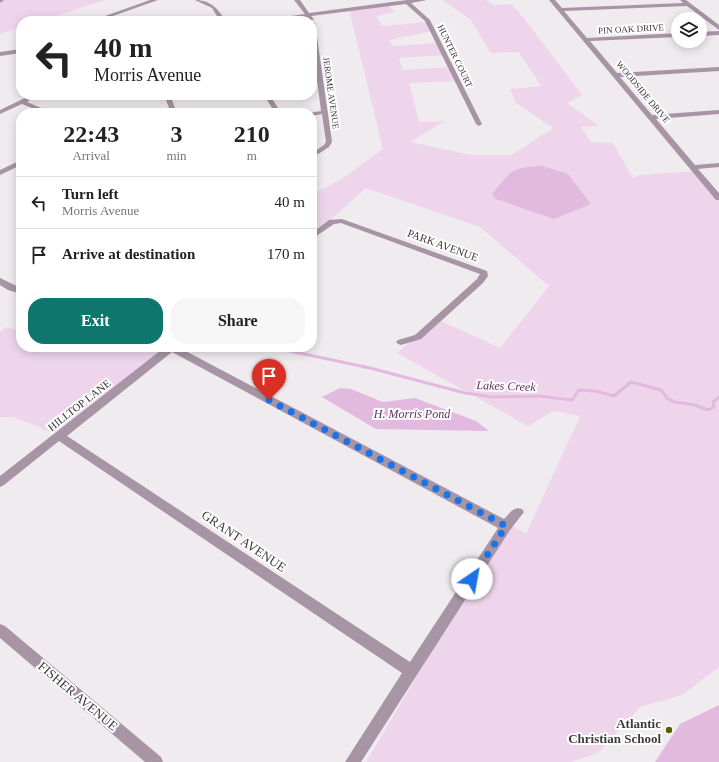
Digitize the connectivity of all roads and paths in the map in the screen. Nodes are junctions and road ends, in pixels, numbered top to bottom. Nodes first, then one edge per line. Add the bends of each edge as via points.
1 (155, 0) edge
2 (198, 0) edge
3 (297, 0) edge
4 (364, 0) edge
5 (424, 0) edge
6 (552, 0) edge
7 (407, 2) junction
8 (686, 2) edge
9 (371, 7) junction
10 (560, 10) junction
11 (309, 15) junction
12 (109, 16) edge
13 (220, 16) edge
14 (301, 16) edge
15 (719, 28) edge
16 (719, 33) edge
17 (707, 34) edge
18 (671, 35) edge
19 (586, 40) junction
20 (16, 52) edge
21 (0, 54) edge
22 (317, 60) edge
23 (719, 69) edge
24 (616, 75) junction
25 (26, 100) edge
26 (22, 102) junction
27 (37, 108) edge
28 (0, 112) edge
29 (324, 112) junction
30 (719, 112) edge
31 (317, 113) edge
32 (650, 117) junction
33 (479, 124) dead end
34 (317, 152) edge
35 (16, 165) edge
36 (719, 165) edge
37 (693, 167) junction
38 (0, 173) edge
39 (719, 198) edge
40 (317, 234) edge
41 (0, 281) edge
42 (16, 290) edge
43 (401, 342) dead end
44 (165, 352) edge
45 (180, 352) edge
46 (59, 436) junction
47 (0, 482) edge
48 (518, 512) dead end
49 (506, 526) junction
50 (0, 630) edge
51 (412, 671) junction
52 (156, 762) edge
53 (352, 762) edge

1 - 12 street
2 - 13 street via 214,7
3 - 11 street, JEROME AVENUE
4 - 9 street
5 - 7 street
6 - 10 street, WOODSIDE DRIVE
7 - 9 street
7 - 33 street, HUNTER COURT via 427,20
8 - 10 street
8 - 15 street
9 - 11 street
10 - 19 street, WOODSIDE DRIVE
11 - 14 street
16 - 17 street
18 - 19 street, PIN OAK DRIVE
19 - 24 street, WOODSIDE DRIVE
20 - 21 street
22 - 29 street, JEROME AVENUE
23 - 24 street
24 - 32 street, WOODSIDE DRIVE
25 - 26 street
26 - 27 street
26 - 28 street
29 - 31 street
29 - 34 street, JEROME AVENUE via 329,144
30 - 32 street
32 - 37 street, WOODSIDE DRIVE
35 - 38 street
36 - 37 street
37 - 39 street, WOODSIDE DRIVE
40 - 43 street, PARK AVENUE via 334,221 344,222 484,273 482,279 418,337
41 - 42 street
44 - 46 street, HILLTOP LANE
45 - 49 street
46 - 47 street, HILLTOP LANE
46 - 51 street, GRANT AVENUE
48 - 49 street
49 - 51 street
50 - 52 street, FISHER AVENUE
51 - 53 street

